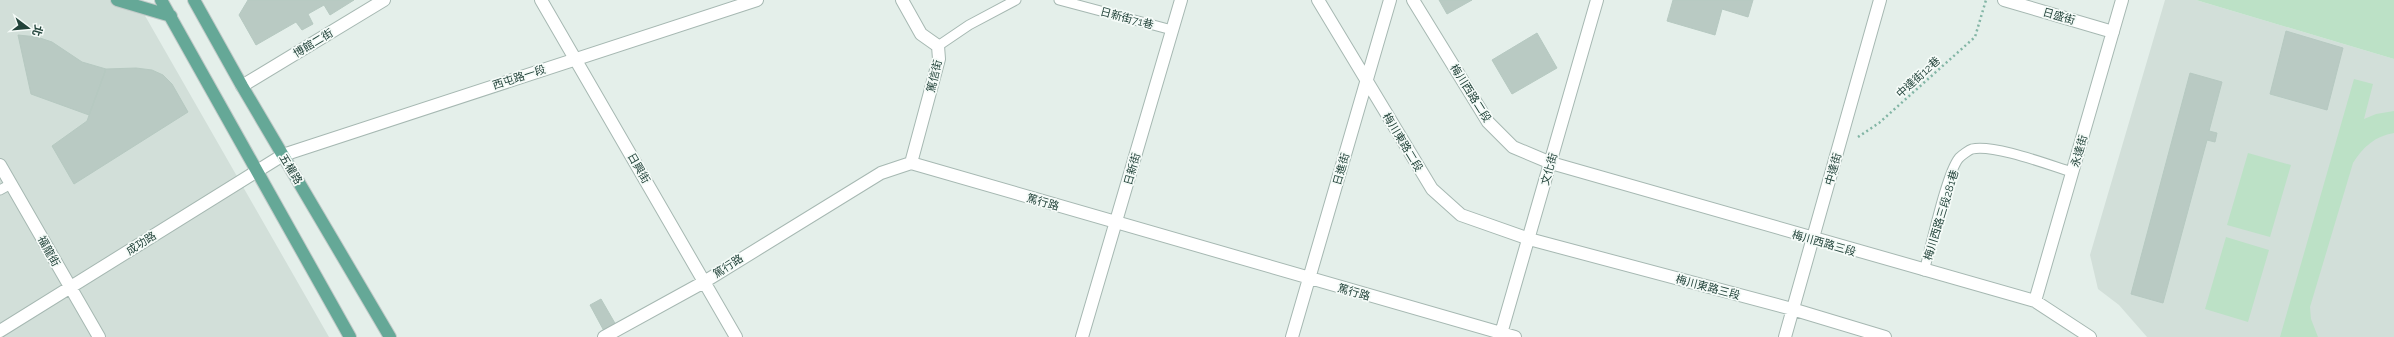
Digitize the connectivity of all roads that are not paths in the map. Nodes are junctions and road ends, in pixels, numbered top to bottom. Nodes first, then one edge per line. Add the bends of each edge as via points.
1 (117, 0) edge
2 (161, 0) edge
3 (384, 0) edge
4 (541, 0) edge
5 (757, 0) edge
6 (902, 0) edge
7 (1016, 0) edge
8 (1059, 0) edge
9 (1181, 0) edge
10 (1318, 0) edge
11 (1390, 0) edge
12 (1413, 0) edge
13 (1597, 0) edge
14 (1880, 0) edge
15 (2004, 0) edge
16 (2122, 0) edge
17 (196, 1) edge
18 (170, 16) junction
19 (1172, 30) junction
20 (2113, 32) junction
21 (938, 46) junction
22 (576, 59) junction
23 (1366, 82) junction
24 (242, 86) junction
25 (283, 155) junction
26 (911, 163) junction
27 (1551, 163) junction
28 (0, 165) edge
29 (257, 171) junction
30 (2072, 172) junction
31 (11, 184) junction
32 (0, 190) edge
33 (1116, 223) junction
34 (1529, 239) junction
35 (1813, 240) junction
36 (1924, 271) junction
37 (1310, 279) junction
38 (704, 282) junction
39 (69, 287) junction
40 (2035, 301) junction
41 (1792, 309) junction
42 (0, 331) edge
43 (1500, 335) edge
44 (99, 337) edge
45 (350, 337) edge
46 (390, 337) edge
47 (604, 337) edge
48 (736, 337) edge
49 (1082, 337) edge
50 (1292, 337) edge
51 (1515, 337) edge
52 (1785, 337) edge
53 (1885, 337) edge
54 (2090, 337) edge

1 - 18 main road
2 - 18 main road
3 - 24 street, 博館二街
4 - 22 street, 日興街
5 - 22 street, 西屯路一段
6 - 21 street, 篤信街 via 921,34
7 - 21 lane via 969,25
8 - 19 lane, 日新街71巷
9 - 19 street, 日新街
10 - 23 street, 梅川東路二段
11 - 23 street, 日進街
12 - 27 street, 梅川西路二段 via 1488,122 1514,147
13 - 27 street, 文化街
14 - 35 street, 中達街
15 - 20 street, 日盛街
16 - 20 street, 永達街
17 - 24 main road, 五權路
18 - 29 main road
19 - 33 street, 日新街
20 - 30 street, 永達街
21 - 26 street, 篤信街 via 939,58
22 - 25 street, 西屯路一段
22 - 38 street, 日興街
23 - 34 street, 梅川東路二段 via 1432,189 1461,215
23 - 37 street, 日進街
24 - 25 main road, 五權路
25 - 29 street, 成功路
25 - 46 main road, 五權路
26 - 33 street, 篤行路
26 - 38 street, 篤行路 via 881,173
27 - 34 street, 文化街
27 - 35 street, 梅川西路三段
28 - 31 street, 福龍街
29 - 39 street, 成功路
29 - 45 main road
30 - 36 lane, 梅川西路三段281巷 via 2024,157 1971,149 1960,157 1952,173
30 - 40 street, 永達街
31 - 32 lane
31 - 39 street, 福龍街
33 - 37 street, 篤行路
33 - 49 street, 日新街
34 - 41 street, 梅川東路三段
34 - 43 street, 文化街
35 - 36 street, 梅川西路三段
35 - 41 street, 中達街
36 - 40 street, 梅川西路三段
37 - 43 street, 篤行路
37 - 50 street, 日進街
38 - 47 street, 篤行路
38 - 48 street, 日興街
39 - 42 street, 成功路
39 - 44 street, 福龍街
40 - 54 street, 梅川西路三段
41 - 52 street, 中達街
41 - 53 street, 梅川東路三段
43 - 51 street, 篤行路

